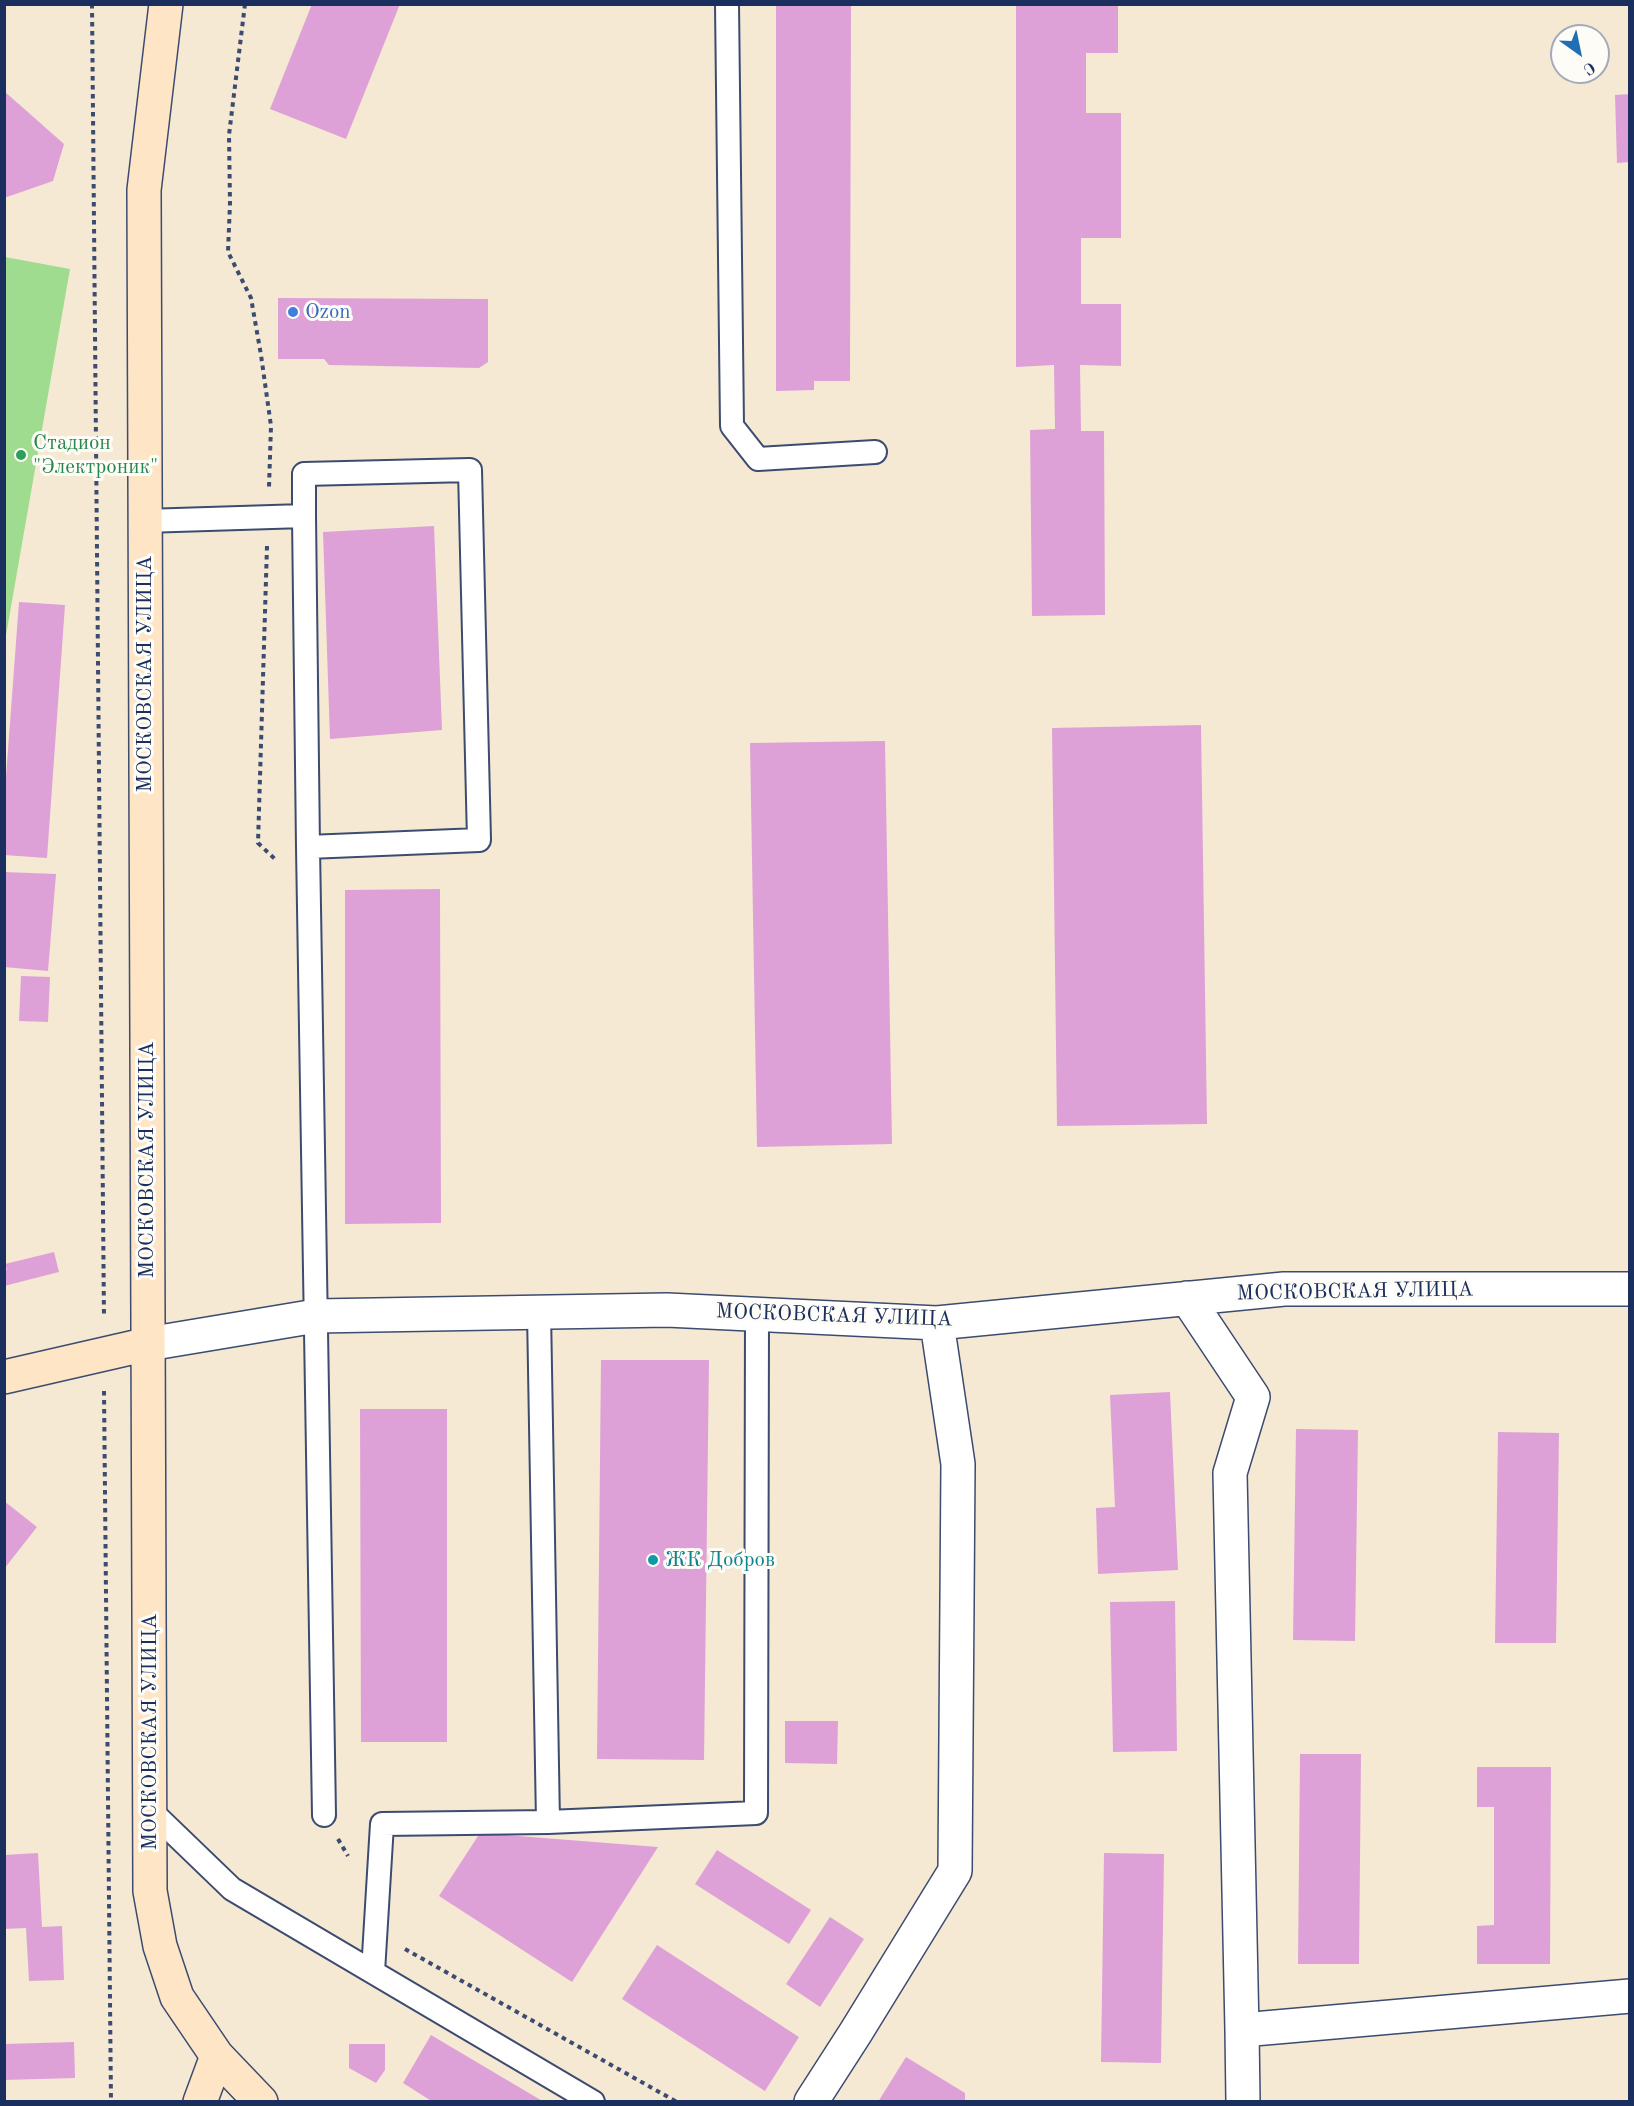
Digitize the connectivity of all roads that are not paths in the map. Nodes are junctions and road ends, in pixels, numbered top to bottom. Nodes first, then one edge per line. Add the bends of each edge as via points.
1 (166, 4) edge
2 (727, 4) edge
3 (875, 452) dead end
4 (304, 516) junction
5 (144, 520) junction
6 (308, 847) junction
7 (1629, 1289) edge
8 (1187, 1298) junction
9 (539, 1312) junction
10 (758, 1314) junction
11 (316, 1316) junction
12 (937, 1323) junction
13 (148, 1344) junction
14 (4, 1377) edge
15 (150, 1810) junction
16 (324, 1815) road end
17 (548, 1822) junction
18 (373, 1972) junction
19 (1629, 1996) edge
20 (1242, 2030) junction
21 (217, 2056) junction
22 (200, 2102) edge
23 (261, 2102) edge
24 (593, 2102) edge
25 (811, 2102) edge
26 (1243, 2102) edge

1 - 5 main road, МОСКОВСКАЯ УЛИЦА via 144,190
2 - 3 lane via 732,426 758,459
4 - 5 lane
4 - 6 lane
4 - 6 lane via 304,474 470,470 478,840
5 - 13 main road, МОСКОВСКАЯ УЛИЦА
6 - 11 lane
7 - 8 street, МОСКОВСКАЯ УЛИЦА via 1284,1289
8 - 12 street, МОСКОВСКАЯ УЛИЦА
8 - 20 street via 1253,1397 1230,1473
9 - 10 street, МОСКОВСКАЯ УЛИЦА via 667,1310
9 - 11 street, МОСКОВСКАЯ УЛИЦА
9 - 17 lane
10 - 12 street, МОСКОВСКАЯ УЛИЦА
10 - 17 lane via 756,1813
11 - 13 street, МОСКОВСКАЯ УЛИЦА
11 - 16 lane
12 - 25 street via 958,1464 955,1871
13 - 14 main road
13 - 15 main road, МОСКОВСКАЯ УЛИЦА
15 - 18 lane via 232,1889
15 - 21 main road, МОСКОВСКАЯ УЛИЦА via 150,1891 160,1946 177,1997
17 - 18 lane via 382,1824
18 - 24 lane
19 - 20 street
20 - 26 street
21 - 22 main road
21 - 23 main road, МОСКОВСКАЯ УЛИЦА

